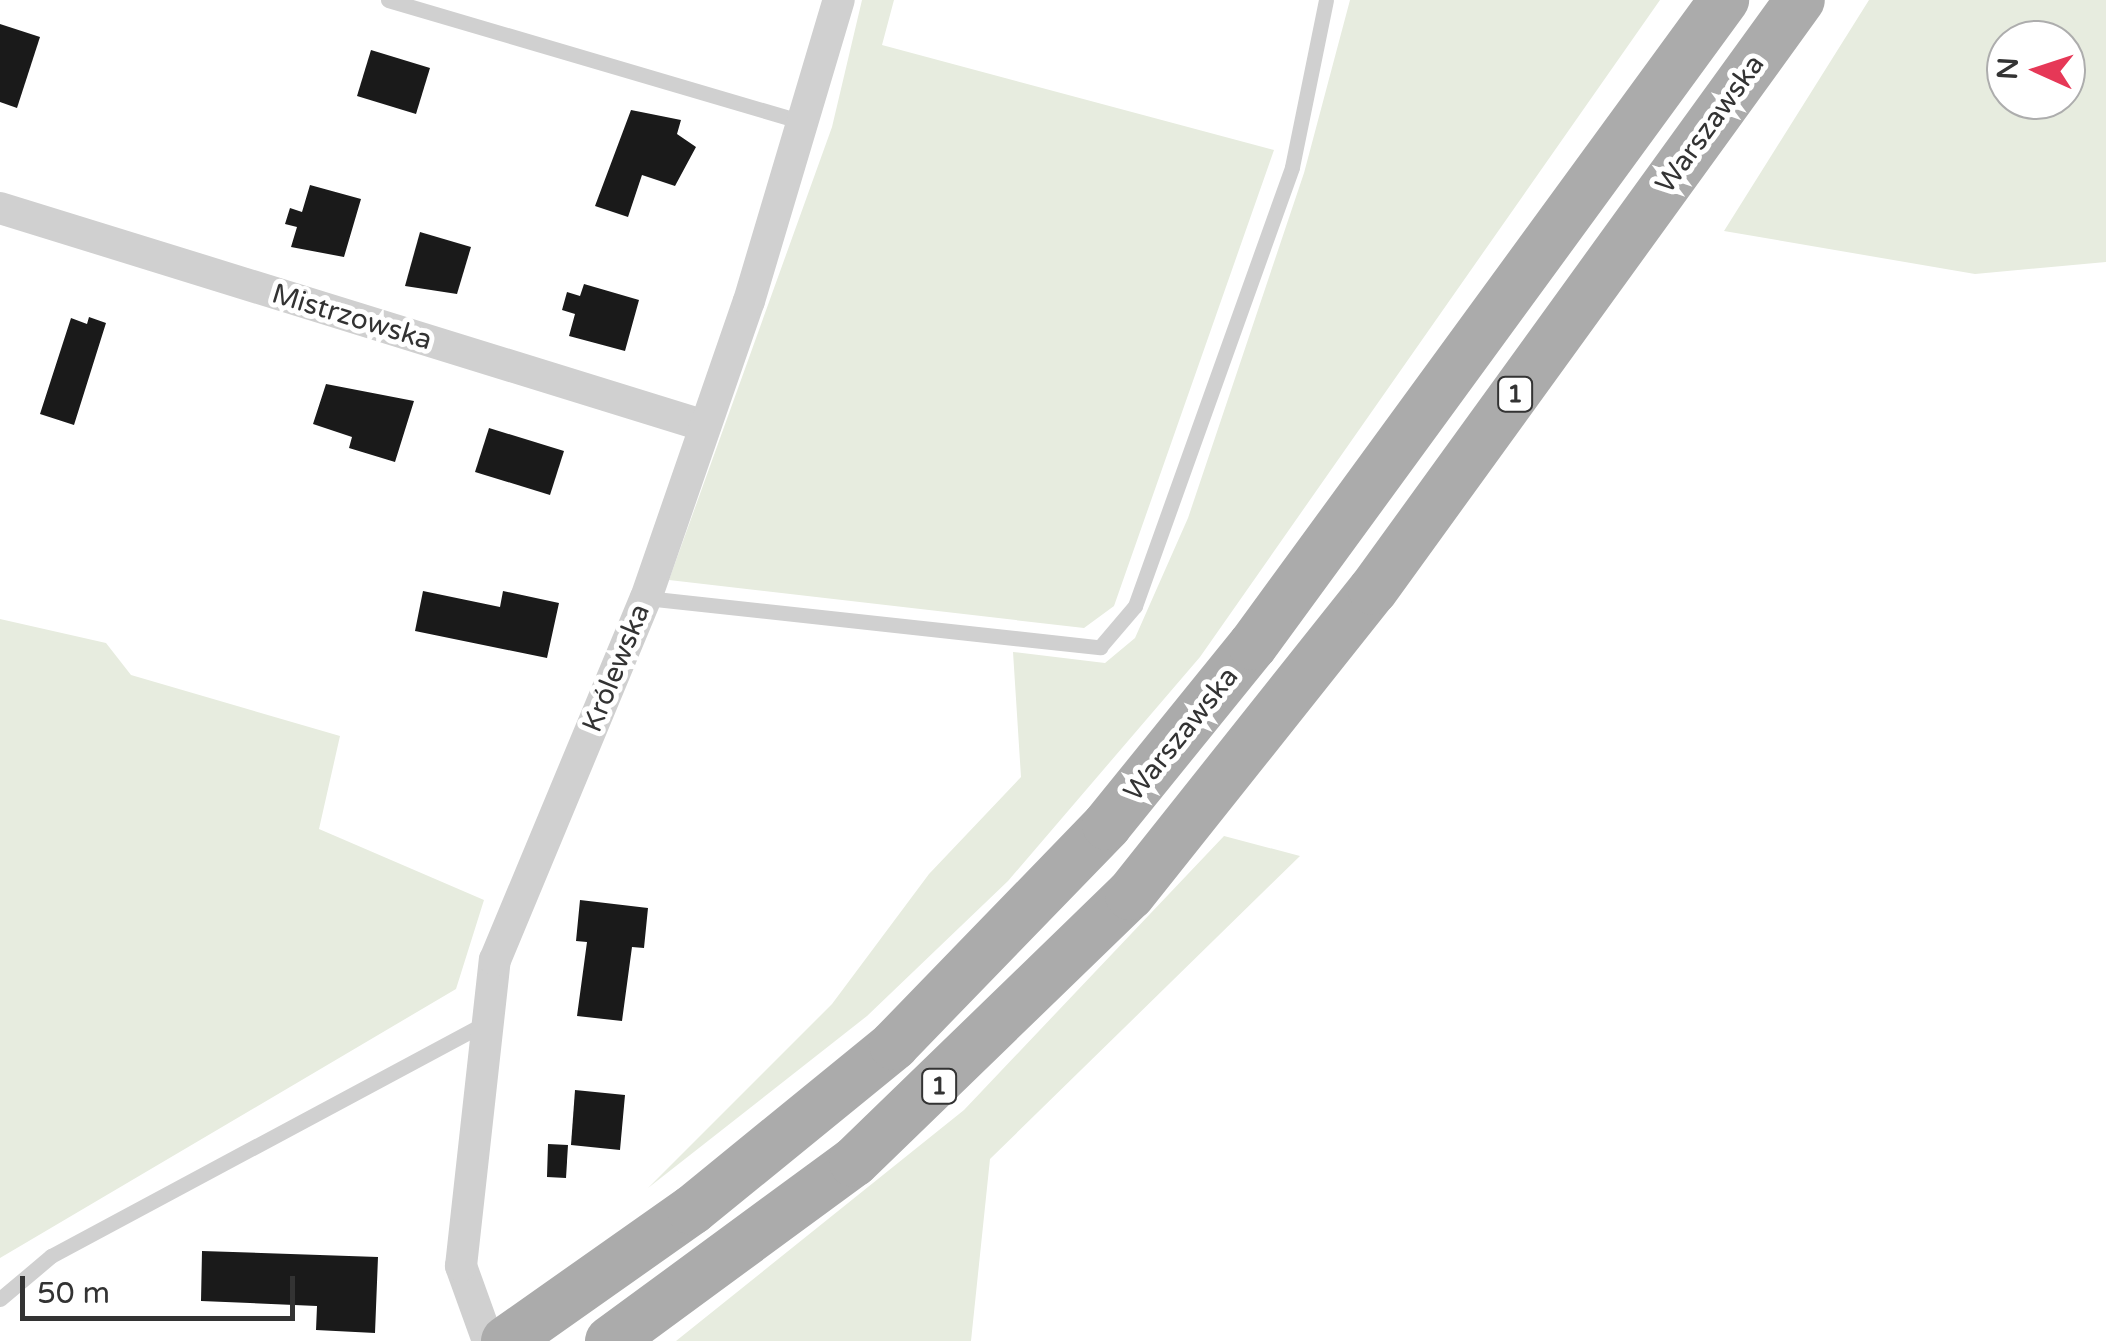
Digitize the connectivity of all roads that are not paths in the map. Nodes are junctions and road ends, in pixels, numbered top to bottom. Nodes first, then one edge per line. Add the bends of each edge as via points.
1 (388, 0) edge
2 (839, 0) edge
3 (1326, 0) edge
4 (1724, 0) edge
5 (1800, 0) edge
6 (805, 123) junction
7 (0, 208) edge
8 (705, 426) junction
9 (646, 598) junction
10 (488, 1022) junction
11 (0, 1299) edge
12 (488, 1341) edge
13 (506, 1341) edge
14 (610, 1341) edge

1 - 6 lane
2 - 6 street, Królewska
3 - 9 lane via 1292,167 1134,606 1100,648
4 - 13 main road, Warszawska / 1 via 1253,645 1107,825 894,1045 692,1210
5 - 14 main road, Warszawska / 1 via 1373,590 1130,895 854,1162
6 - 8 street, Królewska
7 - 8 street, Mistrzowska
8 - 9 street, Królewska
9 - 10 street, Królewska via 495,960
10 - 11 lane via 51,1256
10 - 12 street, Królewska via 461,1266

